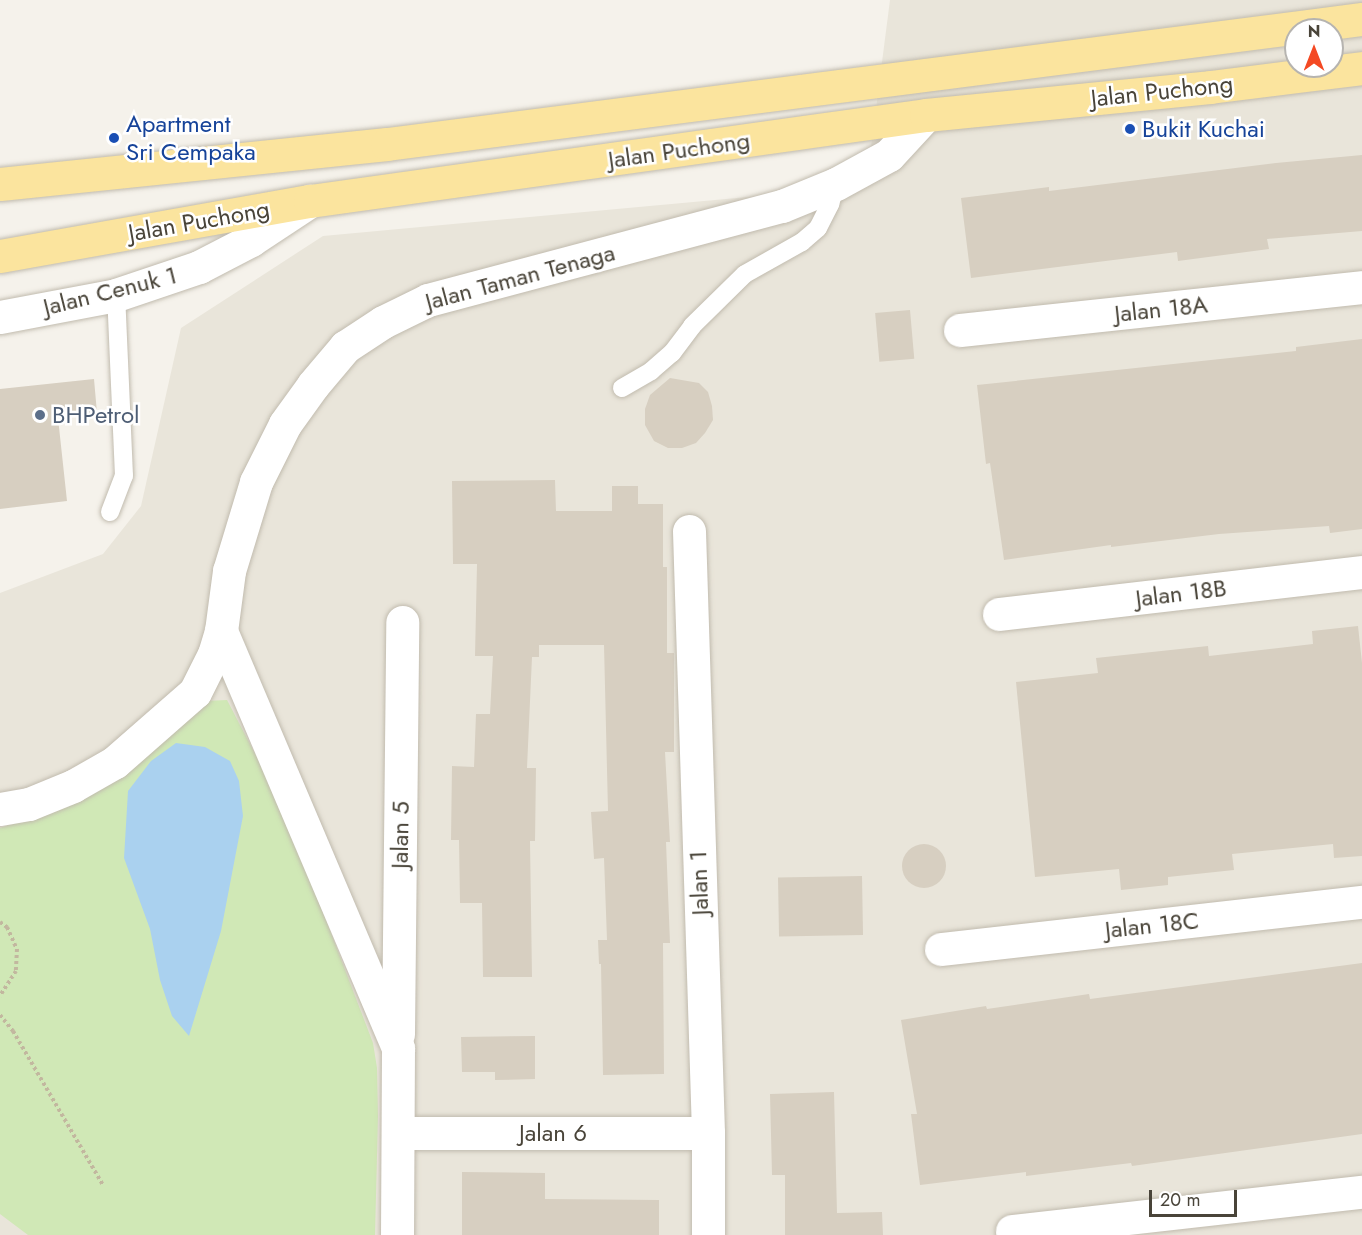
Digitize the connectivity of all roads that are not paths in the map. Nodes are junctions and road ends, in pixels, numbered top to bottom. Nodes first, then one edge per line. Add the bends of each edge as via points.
1 (1362, 19) edge
2 (1362, 68) edge
3 (926, 115) junction
4 (0, 184) edge
5 (836, 184) junction
6 (310, 201) junction
7 (0, 256) edge
8 (1362, 287) edge
9 (116, 295) junction
10 (0, 317) edge
11 (960, 330) dead end
12 (622, 388) dead end
13 (110, 512) dead end
14 (689, 531) dead end
15 (1362, 572) edge
16 (999, 614) dead end
17 (402, 622) dead end
18 (220, 631) junction
19 (195, 692) junction
20 (255, 717) junction
21 (0, 809) edge
22 (1362, 902) edge
23 (941, 949) dead end
24 (398, 1048) junction
25 (398, 1133) junction
26 (708, 1133) junction
27 (1362, 1192) edge
28 (1012, 1231) dead end
29 (397, 1235) edge
30 (708, 1235) edge

1 - 4 main road, Jalan Puchong via 387,144
2 - 3 main road, Jalan Puchong
3 - 5 street, Jalan Taman Tenaga via 889,155
3 - 6 main road, Jalan Puchong
5 - 12 lane via 818,228 802,242 745,274 705,312 672,353
5 - 18 street, Jalan Taman Tenaga via 743,218 428,300 345,347 285,424 256,482 229,571
6 - 7 main road, Jalan Puchong
6 - 9 street, Jalan Cenuk 1 via 251,240 198,267
8 - 11 street, Jalan 18A
9 - 10 street, Jalan Cenuk 1
9 - 13 lane via 124,476
14 - 26 street, Jalan 1
15 - 16 street, Jalan 18B
17 - 24 street, Jalan 5
18 - 19 street, Jalan Taman Tenaga via 214,654
18 - 20 street, Jalan 5
19 - 20 street, Jalan 5 via 225,688 235,693
19 - 21 street, Jalan Taman Tenaga via 115,762 73,786 29,804
20 - 24 street, Jalan 5
22 - 23 street, Jalan 18C
24 - 25 street, Jalan 5
25 - 26 street, Jalan 6
25 - 29 street, Jalan 5
26 - 30 street, Jalan 1
27 - 28 street

